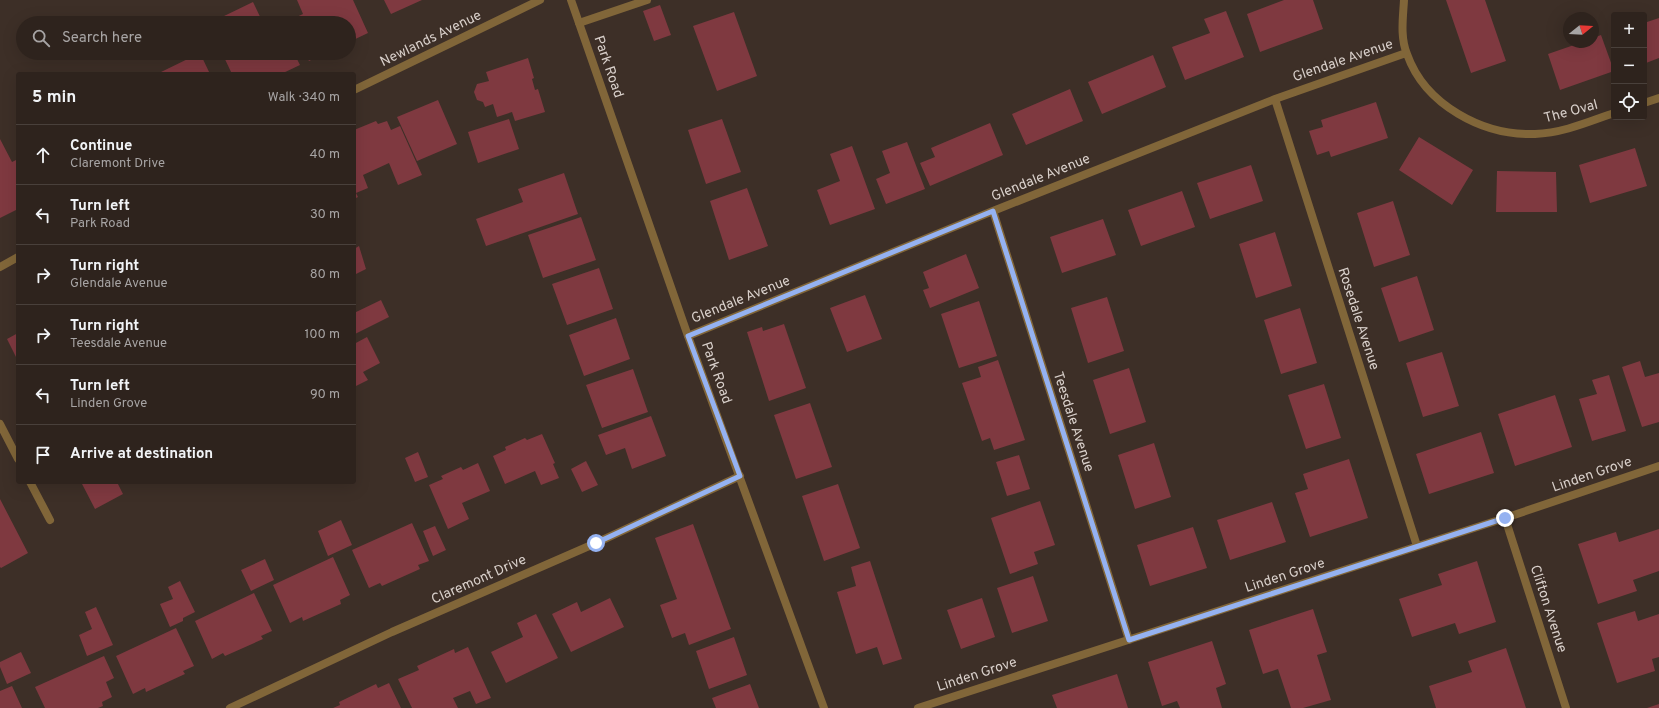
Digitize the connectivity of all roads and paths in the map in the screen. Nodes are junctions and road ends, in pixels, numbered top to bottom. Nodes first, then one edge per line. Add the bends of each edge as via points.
1 (540, 0) edge
2 (571, 0) edge
3 (647, 0) edge
4 (1404, 0) edge
5 (579, 23) junction
6 (1406, 53) junction
7 (356, 89) edge
8 (1659, 98) edge
9 (1275, 99) junction
10 (1647, 102) edge
11 (1611, 114) edge
12 (993, 211) junction
13 (16, 258) edge
14 (0, 267) edge
15 (688, 336) junction
16 (0, 424) edge
17 (16, 455) edge
18 (1659, 466) edge
19 (740, 476) junction
20 (31, 484) edge
21 (1505, 518) junction
22 (50, 520) dead end
23 (1416, 546) junction
24 (1129, 640) junction
25 (230, 708) edge
26 (824, 708) edge
27 (918, 708) edge
28 (1566, 708) edge

1 - 7 street, Newlands Avenue
2 - 5 street, Park Road
3 - 5 street
4 - 6 street, The Oval via 1402,32
5 - 15 street, Park Road
6 - 9 street, Glendale Avenue
6 - 11 street, The Oval via 1417,77 1431,93 1454,111 1506,133 1536,134 1564,130
8 - 10 street
9 - 12 street, Glendale Avenue
9 - 23 street, Rosedale Avenue
12 - 15 street, Glendale Avenue
12 - 24 street, Teesdale Avenue
13 - 14 street
15 - 19 street, Park Road
16 - 17 street
18 - 21 street, Linden Grove
19 - 25 street, Claremont Drive via 596,543 392,632
19 - 26 street, Park Road
20 - 22 street
21 - 23 street, Linden Grove
21 - 28 street, Clifton Avenue
23 - 24 street, Linden Grove
24 - 27 street, Linden Grove

